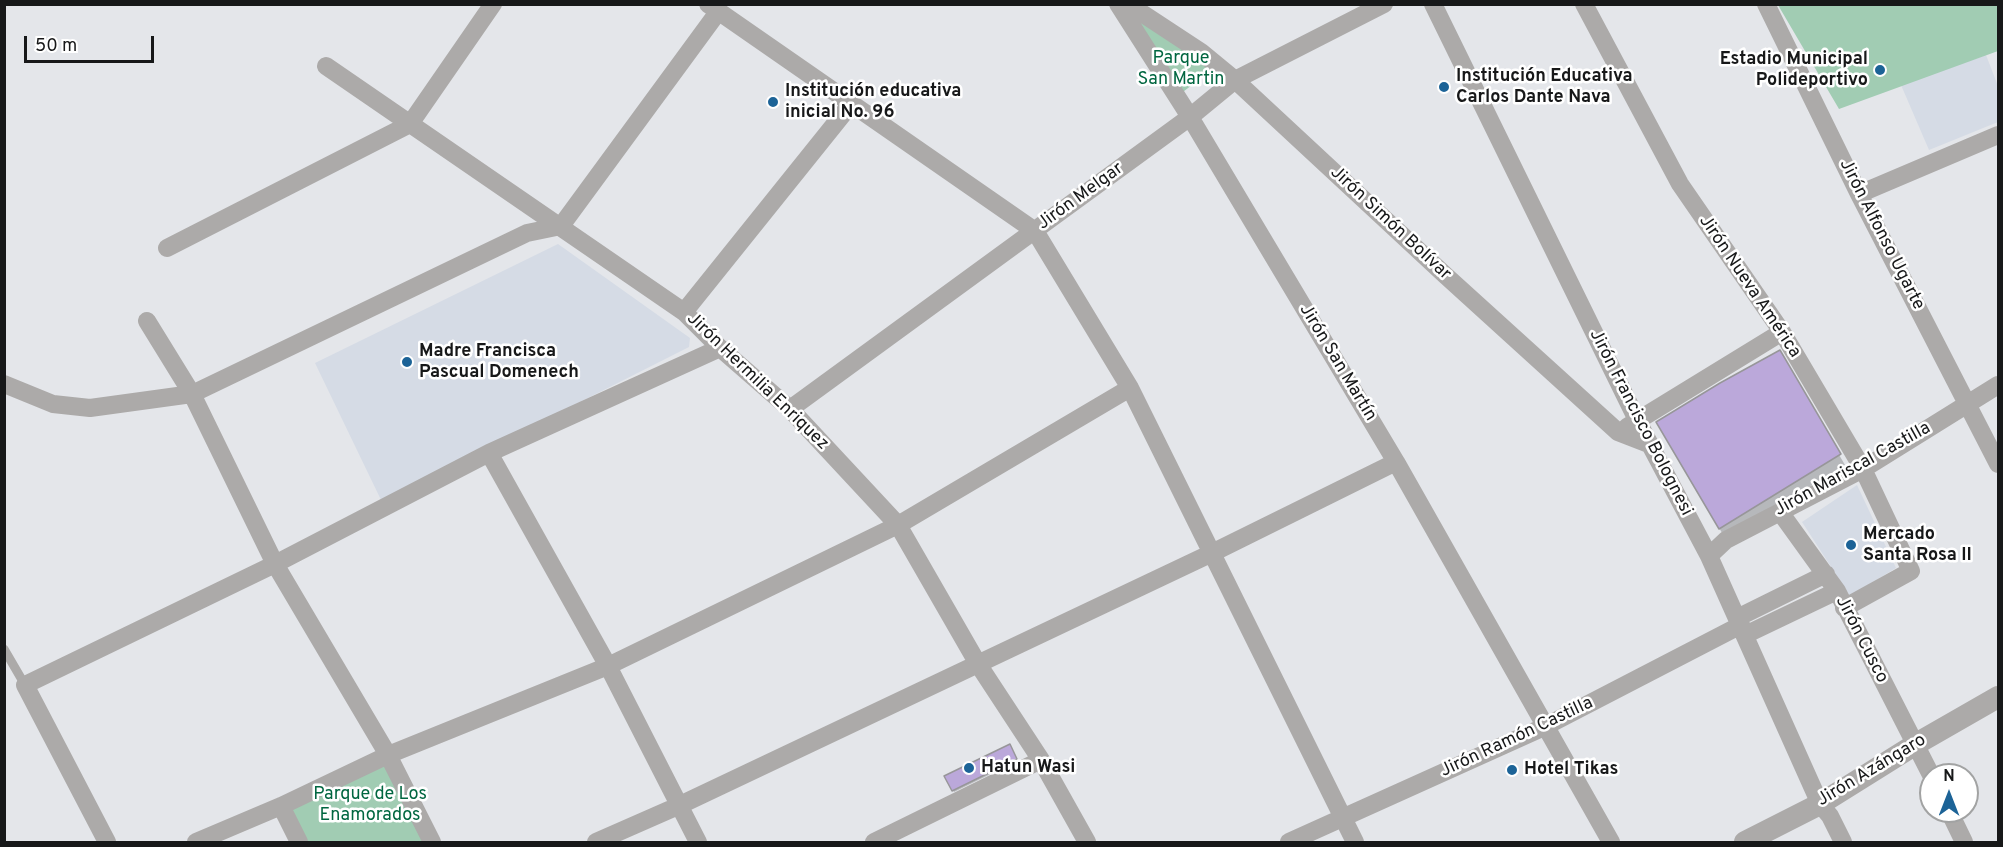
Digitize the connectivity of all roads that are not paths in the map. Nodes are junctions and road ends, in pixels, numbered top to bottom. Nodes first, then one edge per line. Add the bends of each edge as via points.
1 (493, 4) edge
2 (1118, 4) edge
3 (1128, 4) edge
4 (1384, 4) edge
5 (1433, 4) edge
6 (1584, 4) edge
7 (1766, 4) edge
8 (713, 8) edge
9 (326, 66) dead end
10 (1235, 80) junction
11 (851, 104) junction
12 (1190, 117) junction
13 (410, 124) junction
14 (1998, 135) edge
15 (1859, 194) junction
16 (561, 226) junction
17 (1035, 231) junction
18 (166, 248) dead end
19 (684, 312) junction
20 (147, 321) dead end
21 (1782, 333) junction
22 (720, 348) junction
23 (4, 384) edge
24 (1998, 385) edge
25 (1130, 388) junction
26 (192, 394) junction
27 (1968, 404) junction
28 (790, 409) junction
29 (1637, 420) junction
30 (1618, 432) junction
31 (1649, 444) junction
32 (489, 453) junction
33 (1396, 462) junction
34 (1998, 464) edge
35 (1863, 469) junction
36 (1780, 512) junction
37 (898, 525) junction
38 (1212, 553) junction
39 (1709, 556) junction
40 (275, 564) junction
41 (1826, 574) junction
42 (1840, 599) junction
43 (1741, 626) junction
44 (4, 649) edge
45 (978, 664) junction
46 (608, 666) junction
47 (25, 685) junction
48 (1998, 697) edge
49 (1544, 727) junction
50 (1916, 744) junction
51 (388, 755) junction
52 (1041, 760) junction
53 (1925, 763) edge
54 (1820, 804) junction
55 (281, 806) junction
56 (678, 806) junction
57 (1343, 818) junction
58 (1955, 823) edge
59 (107, 843) edge
60 (196, 843) edge
61 (299, 843) edge
62 (432, 843) edge
63 (596, 843) edge
64 (698, 843) edge
65 (874, 843) edge
66 (1087, 843) edge
67 (1289, 843) edge
68 (1355, 843) edge
69 (1611, 843) edge
70 (1745, 843) edge
71 (1843, 843) edge
72 (1964, 843) edge

1 - 13 street
2 - 12 street, Jirón San Martín
3 - 10 street, Jirón Simón Bolívar via 1201,52
4 - 10 street, Jirón Melgar
5 - 29 street, Jirón Francisco Bolognesi
6 - 21 street, Jirón Nueva América via 1680,184
7 - 15 street, Jirón Alfonso Ugarte
8 - 11 street
8 - 16 street
9 - 13 street, Jirón Hermilia Enriquez
10 - 12 street, Jirón Melgar
10 - 30 street, Jirón Simón Bolívar
11 - 17 street
11 - 19 street
12 - 17 street, Jirón Melgar
12 - 33 street, Jirón San Martín
13 - 16 street, Jirón Hermilia Enriquez
13 - 18 street
14 - 15 street
15 - 27 street, Jirón Alfonso Ugarte
16 - 19 street, Jirón Hermilia Enriquez
16 - 26 street via 527,233
17 - 25 street
17 - 28 street, Jirón Melgar
19 - 22 street, Jirón Hermilia Enriquez
20 - 26 street
21 - 29 street
21 - 35 street, Jirón Nueva América
22 - 28 street, Jirón Hermilia Enriquez
22 - 32 street
23 - 26 street via 53,404 90,408
24 - 27 street, Jirón Mariscal Castilla
25 - 37 street
25 - 38 street
26 - 40 street
27 - 34 street, Jirón Alfonso Ugarte
27 - 35 street, Jirón Mariscal Castilla
28 - 37 street, Jirón Hermilia Enriquez
29 - 30 street
29 - 31 street, Jirón Francisco Bolognesi
30 - 31 street, Jirón Simón Bolívar
31 - 39 street, Jirón Francisco Bolognesi
32 - 40 street
32 - 46 street
33 - 38 street
33 - 49 street, Jirón San Martín
35 - 36 street, Jirón Mariscal Castilla
35 - 42 street, Jirón Nueva América via 1911,571
36 - 39 street, Jirón Mariscal Castilla via 1726,540
36 - 41 street, Jirón Cusco
37 - 45 street, Jirón Hermilia Enriquez
37 - 46 street
38 - 45 street
38 - 57 street
39 - 43 street, Jirón Francisco Bolognesi
40 - 47 street
40 - 51 street
41 - 42 street, Jirón Cusco
41 - 43 street
42 - 43 street
42 - 50 street, Jirón Cusco
43 - 49 street, Jirón Ramón Castilla
43 - 54 street, Jirón Francisco Bolognesi
44 - 47 lane
45 - 52 street, Jirón Hermilia Enriquez
45 - 56 street
46 - 51 street
46 - 56 street
47 - 59 street
48 - 50 street, Jirón Azángaro
49 - 57 street, Jirón Ramón Castilla
49 - 69 street, Jirón San Martín
50 - 53 street, Jirón Cusco
50 - 54 street, Jirón Azángaro
51 - 55 street
51 - 62 street
52 - 65 street
52 - 66 street, Jirón Hermilia Enriquez
54 - 70 street, Jirón Azángaro
54 - 71 street, Jirón Francisco Bolognesi
55 - 60 street
55 - 61 street
56 - 63 street
56 - 64 street
57 - 67 street, Jirón Ramón Castilla
57 - 68 street
58 - 72 street

